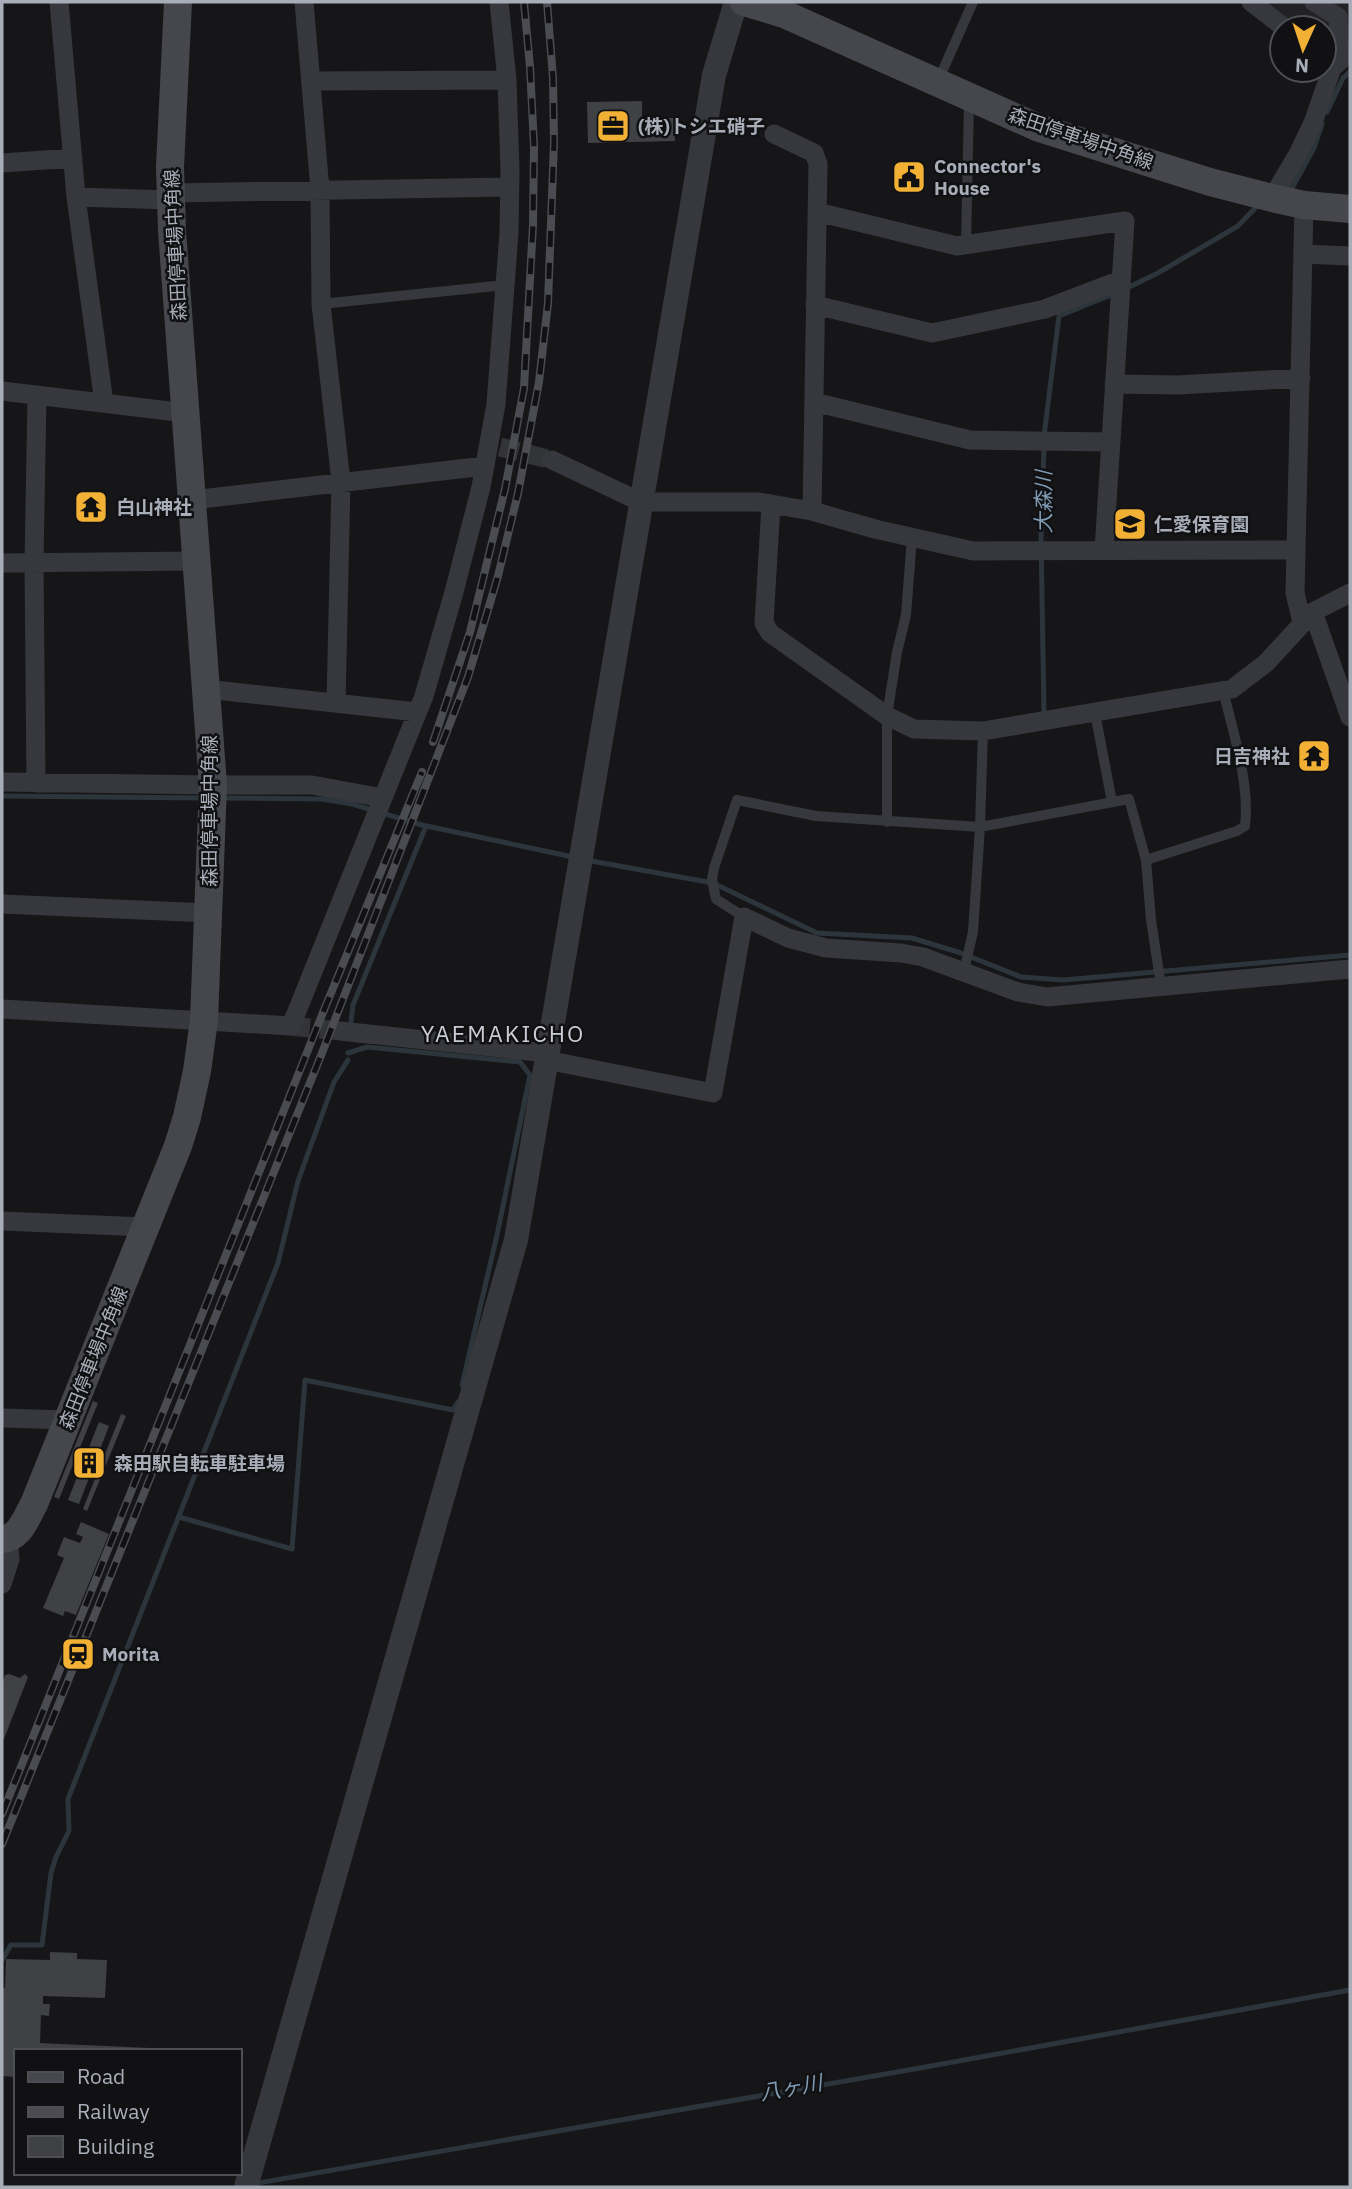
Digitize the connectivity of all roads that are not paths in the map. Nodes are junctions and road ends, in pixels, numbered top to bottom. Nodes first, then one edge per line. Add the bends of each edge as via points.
1 (59, 2) edge
2 (178, 2) edge
3 (304, 2) edge
4 (499, 2) edge
5 (736, 2) edge
6 (744, 2) edge
7 (973, 2) edge
8 (1251, 2) edge
9 (1314, 2) edge
10 (1333, 14) edge
11 (1268, 15) edge
12 (507, 80) junction
13 (311, 81) junction
14 (938, 82) junction
15 (1326, 84) edge
16 (969, 96) junction
17 (774, 134) dead end
18 (73, 158) junction
19 (2, 163) edge
20 (509, 187) junction
21 (320, 190) junction
22 (76, 197) junction
23 (171, 197) junction
24 (1272, 198) junction
25 (1304, 205) junction
26 (1350, 209) edge
27 (817, 212) junction
28 (966, 245) junction
29 (1303, 254) junction
30 (1350, 256) edge
31 (505, 285) junction
32 (1120, 288) junction
33 (321, 304) junction
34 (815, 305) junction
35 (1301, 378) junction
36 (1114, 384) junction
37 (2, 391) edge
38 (37, 395) junction
39 (814, 402) junction
40 (104, 403) junction
41 (186, 413) junction
42 (1110, 443) junction
43 (552, 460) tunnel mouth
44 (485, 466) junction
45 (341, 482) junction
46 (192, 500) junction
47 (641, 502) junction
48 (771, 504) junction
49 (812, 511) junction
50 (912, 537) junction
51 (1104, 550) junction
52 (1296, 550) junction
53 (196, 561) junction
54 (2, 563) edge
55 (34, 563) junction
56 (1350, 593) edge
57 (1308, 617) junction
58 (206, 689) junction
59 (1223, 690) junction
60 (1347, 697) edge
61 (336, 703) junction
62 (417, 712) junction
63 (1094, 713) junction
64 (887, 716) junction
65 (1350, 717) edge
66 (982, 732) junction
67 (2, 782) edge
68 (36, 783) junction
69 (212, 795) junction
70 (383, 798) junction
71 (1112, 802) junction
72 (887, 822) junction
73 (980, 827) junction
74 (1146, 860) junction
75 (2, 904) edge
76 (209, 913) junction
77 (744, 917) junction
78 (965, 967) junction
79 (1350, 969) edge
80 (1161, 982) junction
81 (2, 1009) edge
82 (204, 1020) junction
83 (340, 1031) tunnel mouth
84 (547, 1057) junction
85 (2, 1221) edge
86 (145, 1227) junction
87 (2, 1418) edge
88 (68, 1420) junction
89 (5, 1539) edge
90 (2, 1584) edge
91 (246, 2187) edge

1 - 18 street
2 - 23 main road, 森田停車場中角線
3 - 13 street
4 - 12 street
5 - 47 street via 713,75
6 - 14 main road, 森田停車場中角線 via 784,14
7 - 14 lane
8 - 11 street
9 - 10 street
12 - 13 street
12 - 20 street
13 - 21 street
14 - 16 main road, 森田停車場中角線
15 - 24 street via 1313,123
16 - 24 main road, 森田停車場中角線 via 1039,128
16 - 28 lane
17 - 27 street via 814,153
18 - 19 street
18 - 22 street
20 - 21 street
20 - 31 street
21 - 23 street
21 - 33 street
22 - 23 street
22 - 40 street
23 - 41 main road, 森田停車場中角線
24 - 25 main road, 森田停車場中角線
25 - 26 main road, 森田停車場中角線
25 - 29 street
27 - 28 street
27 - 34 street
28 - 32 street via 1125,221
29 - 30 street
29 - 35 street
31 - 33 lane
31 - 44 street via 494,446
32 - 34 street via 932,333
32 - 36 street
33 - 45 street
34 - 39 street
35 - 36 street
35 - 52 street
36 - 42 street
37 - 38 street
38 - 40 street
38 - 55 street
39 - 42 street via 971,440
39 - 49 street
40 - 41 street
41 - 46 main road, 森田停車場中角線
42 - 51 street
43 - 47 street
44 - 45 street
44 - 62 street via 454,592
45 - 46 street
45 - 61 street
46 - 53 main road, 森田停車場中角線
47 - 48 street
47 - 84 street
48 - 49 street
48 - 64 street via 764,623 770,633
49 - 50 street
50 - 51 street via 973,551
50 - 64 lane via 906,615
51 - 52 street
52 - 57 street via 1295,593
53 - 55 street
53 - 58 main road, 森田停車場中角線
54 - 55 street
55 - 68 street
56 - 57 street
57 - 59 street via 1266,663 1232,689
57 - 60 street
58 - 61 street
58 - 69 main road, 森田停車場中角線
59 - 63 street
59 - 74 lane via 1242,774 1245,825
60 - 65 street
61 - 62 street
62 - 70 street
63 - 66 street
63 - 71 lane
64 - 66 street via 914,729
64 - 72 lane
66 - 73 lane
67 - 68 street
68 - 69 street
69 - 70 street via 312,785
69 - 76 main road, 森田停車場中角線
70 - 82 street via 291,1026
71 - 73 lane
71 - 74 lane via 1129,799
72 - 73 lane
72 - 77 lane via 816,817 737,800 712,880 716,899
73 - 78 lane via 973,932
74 - 80 lane
75 - 76 street
76 - 82 main road, 森田停車場中角線
77 - 78 street via 788,938 826,948 901,953
77 - 84 street via 713,1093
78 - 80 street via 1018,992 1047,997
79 - 80 street
81 - 82 street
82 - 86 main road, 森田停車場中角線 via 187,1117
83 - 84 street
84 - 91 street via 516,1240
85 - 86 street
86 - 88 main road, 森田停車場中角線
87 - 88 street
88 - 89 main road, 森田停車場中角線 via 34,1504 18,1532
89 - 90 street via 10,1559

